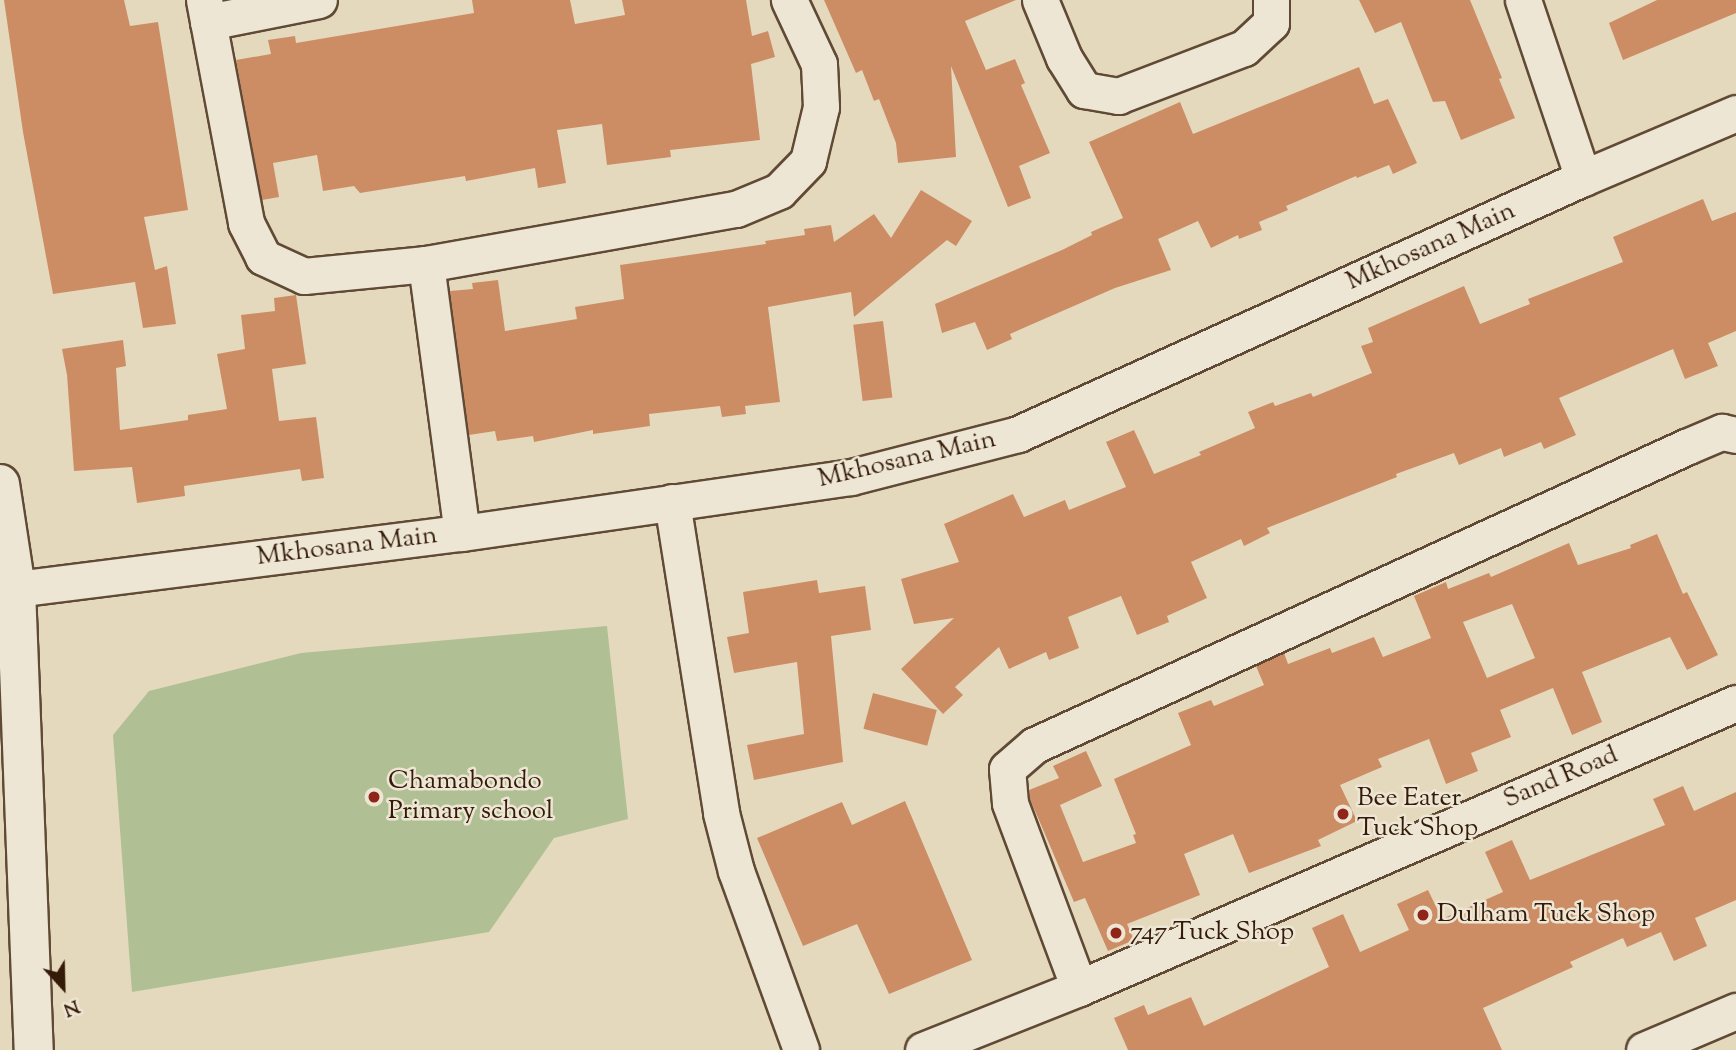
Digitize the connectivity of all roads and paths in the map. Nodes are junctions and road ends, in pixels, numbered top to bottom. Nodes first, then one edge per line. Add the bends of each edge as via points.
1 (320, 0) edge
2 (789, 0) edge
3 (1040, 0) edge
4 (1271, 0) edge
5 (1523, 0) edge
6 (206, 11) edge
7 (1736, 113) edge
8 (1583, 178) junction
9 (426, 264) junction
10 (1736, 435) edge
11 (0, 484) edge
12 (672, 502) junction
13 (462, 533) junction
14 (16, 589) junction
15 (1736, 703) edge
16 (1079, 988) junction
17 (1736, 1011) edge
18 (34, 1050) edge
19 (801, 1050) edge
20 (923, 1050) edge
21 (1644, 1050) edge

1 - 6 street
2 - 9 street via 819,64 821,107 808,161 779,191 736,209
3 - 4 street via 1064,58 1084,90 1118,96 1244,48 1271,23
5 - 8 street
6 - 9 street via 246,223 263,257 304,276
7 - 8 street, Mkhosana Main
8 - 12 street, Mkhosana Main via 1018,434 851,477
9 - 13 street
10 - 16 street via 1722,432 1685,447 1035,745 1007,769 1010,803
11 - 14 street
12 - 13 street, Mkhosana Main
12 - 19 street via 721,813 736,871
13 - 14 street, Mkhosana Main
14 - 18 street
15 - 16 street, Sand Road
16 - 20 street, Sand Road
17 - 21 street

